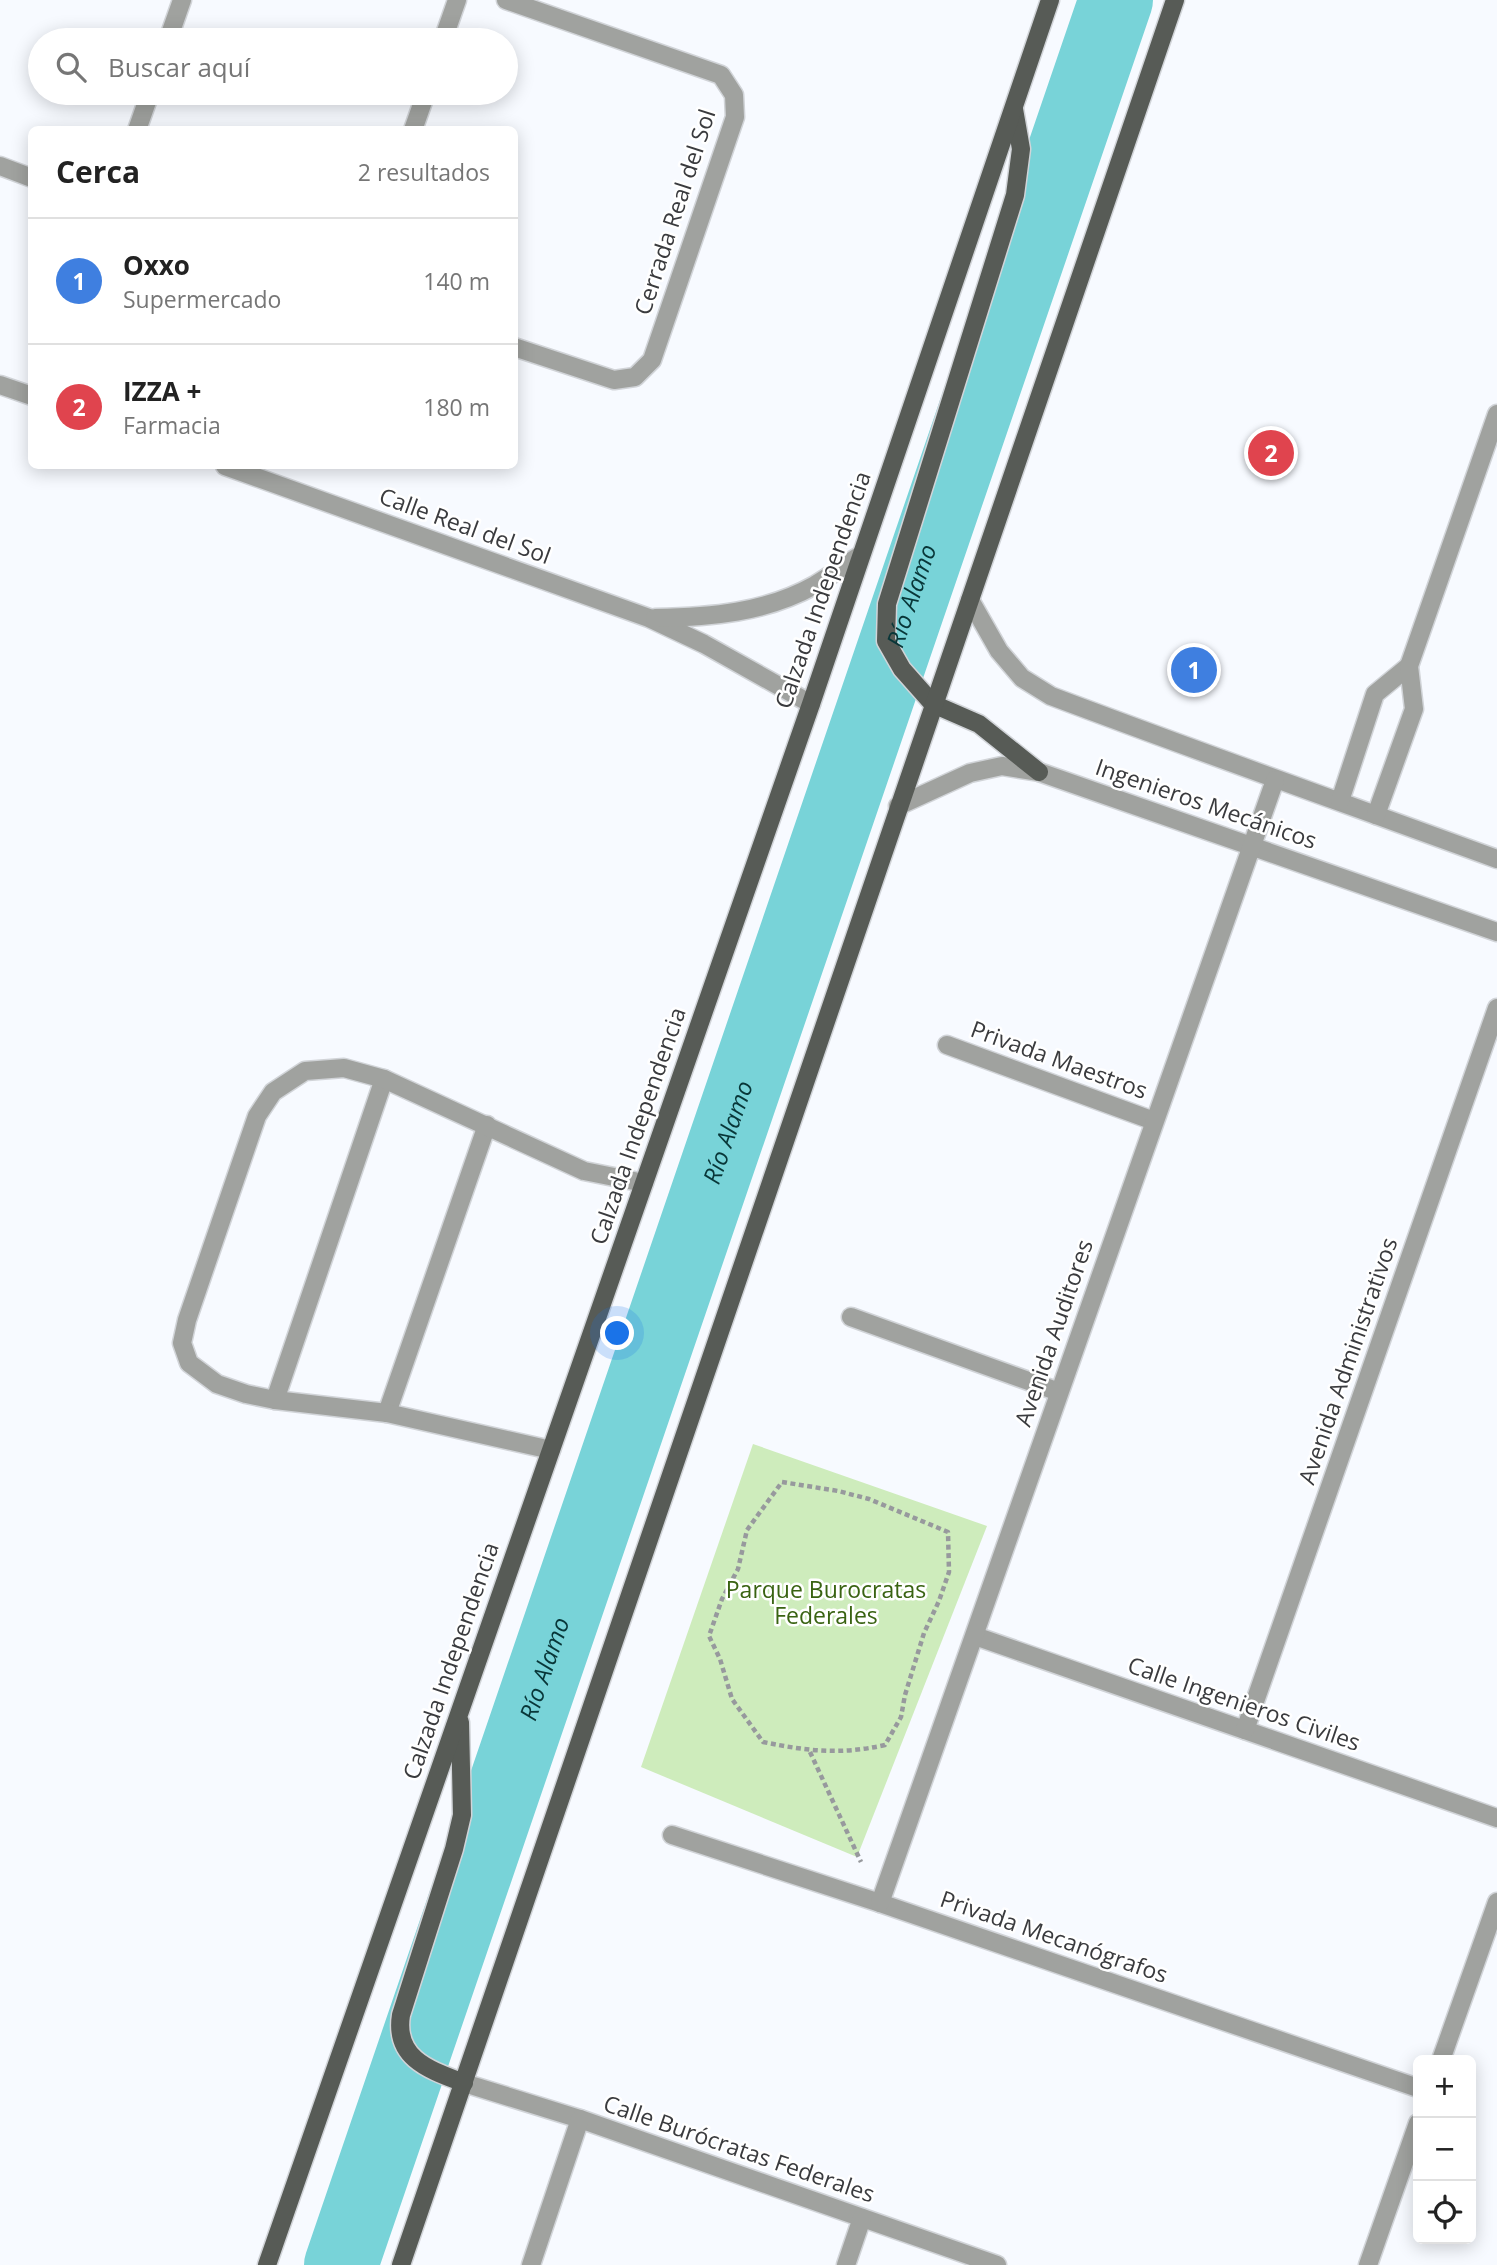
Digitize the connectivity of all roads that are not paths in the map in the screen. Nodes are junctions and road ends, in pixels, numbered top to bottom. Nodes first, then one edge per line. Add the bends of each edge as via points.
1 (182, 0) edge
2 (457, 0) edge
3 (506, 0) edge
4 (1050, 0) edge
5 (1175, 0) edge
6 (172, 28) edge
7 (447, 28) edge
8 (146, 105) edge
9 (422, 105) edge
10 (1014, 106) junction
11 (138, 126) edge
12 (414, 126) edge
13 (0, 166) edge
14 (28, 176) edge
15 (518, 348) edge
16 (0, 385) edge
17 (28, 395) edge
18 (1497, 414) edge
19 (233, 469) edge
20 (861, 555) junction
21 (970, 600) junction
22 (649, 618) junction
23 (1409, 666) junction
24 (811, 704) junction
25 (933, 704) junction
26 (1039, 772) junction
27 (1275, 780) junction
28 (1340, 800) junction
29 (898, 806) junction
30 (1376, 815) junction
31 (1252, 845) junction
32 (1497, 859) edge
33 (1497, 932) edge
34 (1497, 1008) edge
35 (947, 1045) dead end
36 (384, 1079) junction
37 (1154, 1121) junction
38 (488, 1125) junction
39 (644, 1184) junction
40 (851, 1317) dead end
41 (1059, 1392) junction
42 (275, 1400) junction
43 (387, 1413) junction
44 (551, 1450) junction
45 (975, 1636) junction
46 (460, 1711) junction
47 (1245, 1730) junction
48 (1497, 1818) edge
49 (672, 1835) dead end
50 (1497, 1902) edge
51 (880, 1903) junction
52 (1443, 2055) edge
53 (464, 2083) junction
54 (1413, 2086) edge
55 (580, 2119) junction
56 (1413, 2137) edge
57 (862, 2218) junction
58 (267, 2265) edge
59 (401, 2265) edge
60 (531, 2265) edge
61 (846, 2265) edge
62 (997, 2265) edge
63 (1368, 2265) edge

1 - 6 street
2 - 7 street
3 - 15 street, Cerrada Real del Sol via 721,75 734,95 735,117 652,360 635,377 614,380
4 - 10 main road, Calzada Independencia
5 - 21 main road
8 - 11 street
9 - 12 street
10 - 20 main road, Calzada Independencia
10 - 25 main road via 1021,149 1015,195 887,604 886,641 902,669
13 - 14 street
16 - 17 street
18 - 23 street
19 - 22 street, Calle Real del Sol
20 - 22 street, Calle Real del Sol via 813,586 761,607 706,617
20 - 24 main road, Calzada Independencia
21 - 25 main road
21 - 27 street, Ingenieros Mecánicos via 999,651 1022,678 1052,696
22 - 24 street, Calle Real del Sol
23 - 28 street via 1375,694
23 - 30 street via 1414,709
24 - 39 main road, Calzada Independencia
25 - 26 main road via 979,724
25 - 29 main road
26 - 29 street, Ingenieros Mecánicos via 1002,766 970,773
26 - 31 street, Ingenieros Mecánicos
27 - 28 street, Ingenieros Mecánicos
27 - 31 street, Avenida Auditores
28 - 30 street, Ingenieros Mecánicos
29 - 53 main road
30 - 32 street, Ingenieros Mecánicos
31 - 33 street, Ingenieros Mecánicos
31 - 37 street, Avenida Auditores
34 - 47 street, Avenida Administrativos
35 - 37 street, Privada Maestros
36 - 38 street
36 - 42 street
36 - 42 street via 344,1068 305,1072 273,1092 257,1115 187,1320 182,1343 189,1363 217,1384
37 - 41 street, Avenida Auditores
38 - 39 street via 584,1171
38 - 43 street
39 - 44 main road, Calzada Independencia
40 - 41 street
41 - 45 street, Avenida Auditores
42 - 43 street
43 - 44 street
44 - 46 main road, Calzada Independencia
45 - 47 street, Calle Ingenieros Civiles
45 - 51 street, Avenida Auditores
46 - 53 main road via 462,1815 398,2029 414,2059
46 - 58 main road, Calzada Independencia
47 - 48 street, Calle Ingenieros Civiles
49 - 51 street, Privada Mecanógrafos
50 - 52 street
51 - 54 street, Privada Mecanógrafos
53 - 55 street, Calle Burócratas Federales
53 - 59 main road
55 - 57 street, Calle Burócratas Federales
55 - 60 street
56 - 63 street
57 - 61 street
57 - 62 street, Calle Burócratas Federales

